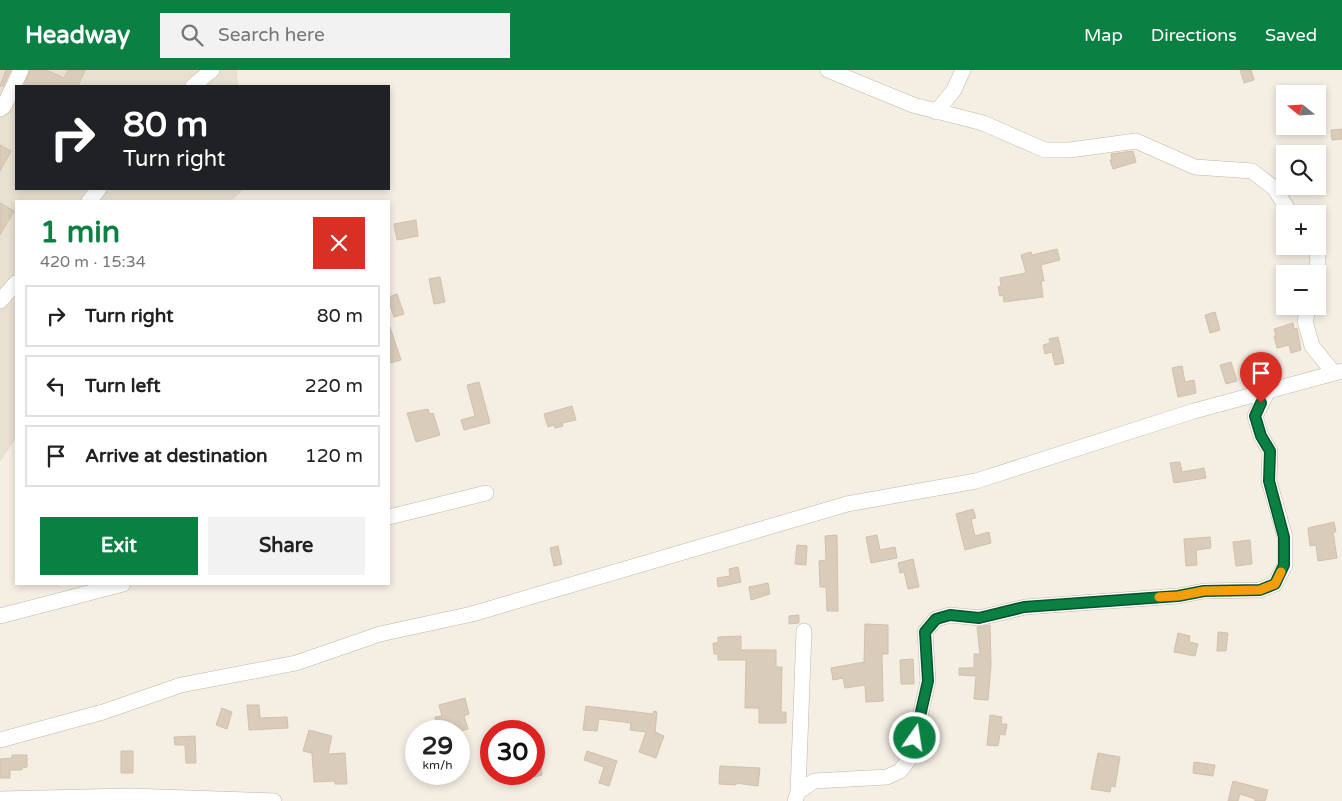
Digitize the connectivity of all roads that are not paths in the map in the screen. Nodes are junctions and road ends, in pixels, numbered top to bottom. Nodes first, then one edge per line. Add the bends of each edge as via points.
1 (21, 70) edge
2 (212, 70) edge
3 (828, 70) edge
4 (963, 70) edge
5 (193, 85) edge
6 (0, 109) edge
7 (936, 112) junction
8 (98, 190) edge
9 (90, 200) edge
10 (1285, 205) edge
11 (15, 284) edge
12 (0, 301) edge
13 (1307, 315) edge
14 (1338, 372) edge
15 (1268, 391) junction
16 (486, 493) dead end
17 (390, 517) edge
18 (119, 585) edge
19 (0, 616) edge
20 (804, 631) dead end
21 (0, 740) edge
22 (796, 796) edge
23 (0, 798) edge
24 (274, 801) edge

1 - 6 street via 11,94
2 - 5 street
3 - 7 street via 913,106
4 - 7 street via 954,90
7 - 10 street via 983,123 1046,150 1136,141 1195,167 1252,171 1274,188
8 - 9 street
11 - 12 street
13 - 14 street via 1305,321 1312,346
14 - 15 street
15 - 21 street via 1194,411 976,481 847,504 472,614 380,634 296,663 181,685 102,712
15 - 22 street via 1255,416 1270,451 1269,481 1284,537 1284,565 1275,584 1260,590 1204,591 1178,596 1024,607 979,618 950,615 936,619 925,632 928,681 911,756 900,771 888,778 814,780
16 - 17 street
18 - 19 street
20 - 22 street
23 - 24 street via 129,796

